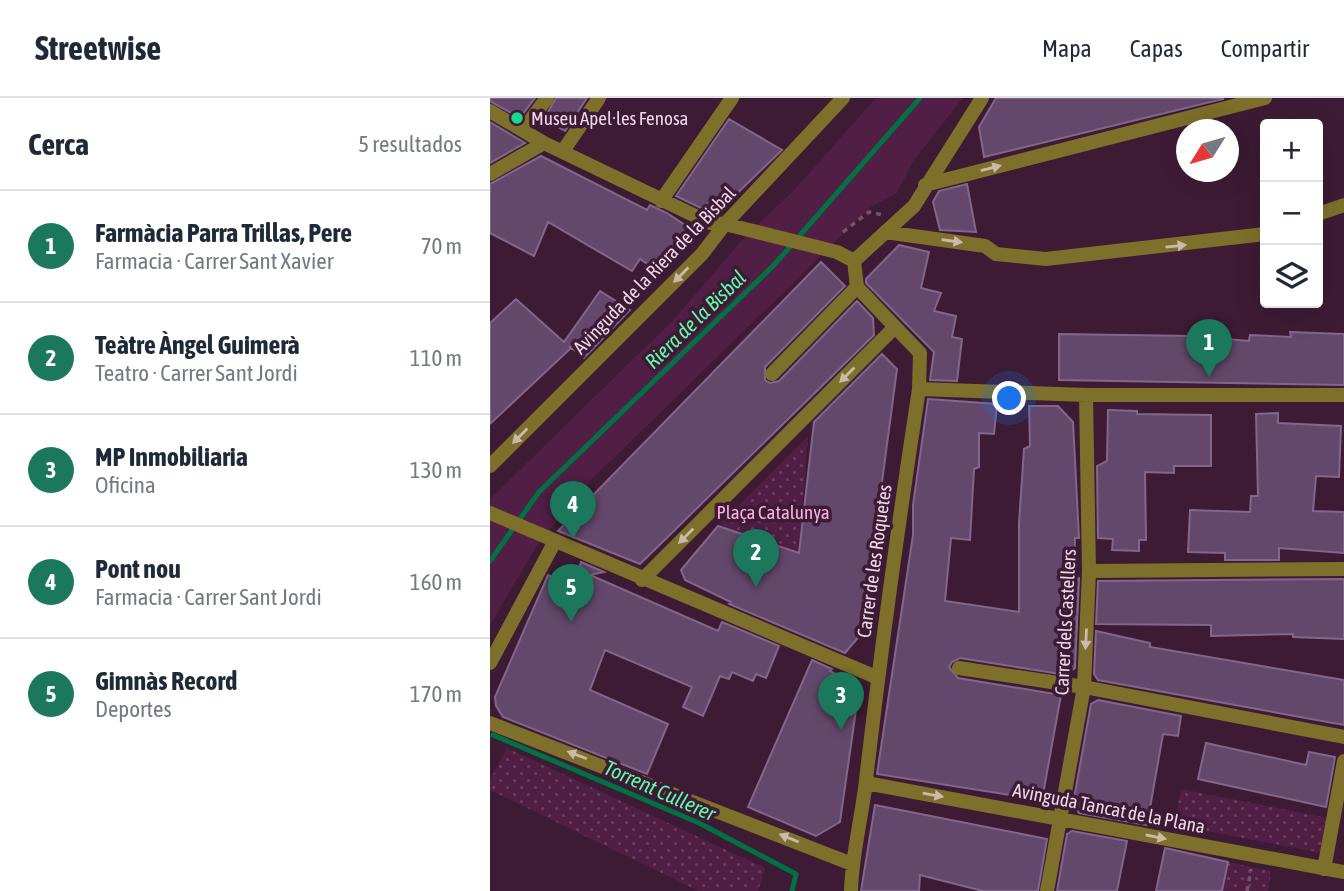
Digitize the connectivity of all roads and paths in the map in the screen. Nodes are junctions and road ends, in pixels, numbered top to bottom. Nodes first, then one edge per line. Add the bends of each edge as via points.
1 (548, 98) edge
2 (599, 98) edge
3 (732, 98) edge
4 (843, 98) edge
5 (982, 98) edge
6 (1265, 98) edge
7 (490, 111) edge
8 (523, 130) junction
9 (544, 143) junction
10 (563, 151) junction
11 (490, 174) edge
12 (925, 186) junction
13 (661, 201) junction
14 (1344, 205) edge
15 (1323, 212) edge
16 (902, 219) junction
17 (732, 226) junction
18 (843, 232) dead end
19 (885, 232) junction
20 (1260, 235) edge
21 (854, 261) junction
22 (857, 287) junction
23 (895, 327) junction
24 (772, 374) dead end
25 (919, 389) junction
26 (1086, 395) junction
27 (1344, 395) edge
28 (490, 466) edge
29 (490, 513) edge
30 (549, 541) junction
31 (1344, 569) edge
32 (1089, 571) junction
33 (642, 580) junction
34 (490, 663) edge
35 (959, 668) dead end
36 (876, 677) junction
37 (1084, 687) junction
38 (490, 723) edge
39 (1344, 737) edge
40 (1344, 761) edge
41 (866, 783) junction
42 (1059, 818) junction
43 (1254, 856) junction
44 (852, 864) junction
45 (1324, 869) junction
46 (1344, 872) edge
47 (851, 891) edge
48 (1048, 891) edge
49 (1247, 891) edge

1 - 8 street
2 - 10 street
3 - 13 street
4 - 17 street, Avinguda de la Riera de la Bisbal
5 - 12 street
12 -> 6 street
7 - 8 street
8 - 9 street
9 - 10 street
9 - 11 street
10 - 13 street
12 - 16 street
13 - 17 street via 710,223
14 - 15 street
16 - 18 path via 869,212
16 - 19 street
17 - 21 street via 837,252
17 -> 28 street, Avinguda de la Riera de la Bisbal
19 -> 20 street via 1046,259
19 - 21 street
21 - 22 street
22 - 23 street, Carrer de les Roquetes
22 - 24 street
23 - 25 street, Carrer de les Roquetes via 920,353
23 -> 33 street
25 - 26 street
25 - 36 street, Carrer de les Roquetes
26 - 27 street
26 - 32 street, Carrer dels Castellers
29 - 30 street
30 - 33 street
30 - 34 street
31 - 32 street
32 -> 37 street, Carrer dels Castellers
33 - 36 street
35 - 37 street
36 - 41 street, Carrer de les Roquetes
37 - 39 street
37 - 42 street, Carrer dels Castellers
44 -> 38 street
40 - 45 street
41 -> 42 street, Avinguda Tancat de la Plana
41 - 44 street, Carrer de les Roquetes
42 -> 43 street, Avinguda Tancat de la Plana
42 - 48 street, Carrer dels Castellers
43 - 45 street, Avinguda Tancat de la Plana
43 - 49 path
44 - 47 street, Carrer de les Roquetes
45 - 46 street, Avinguda Tancat de la Plana

